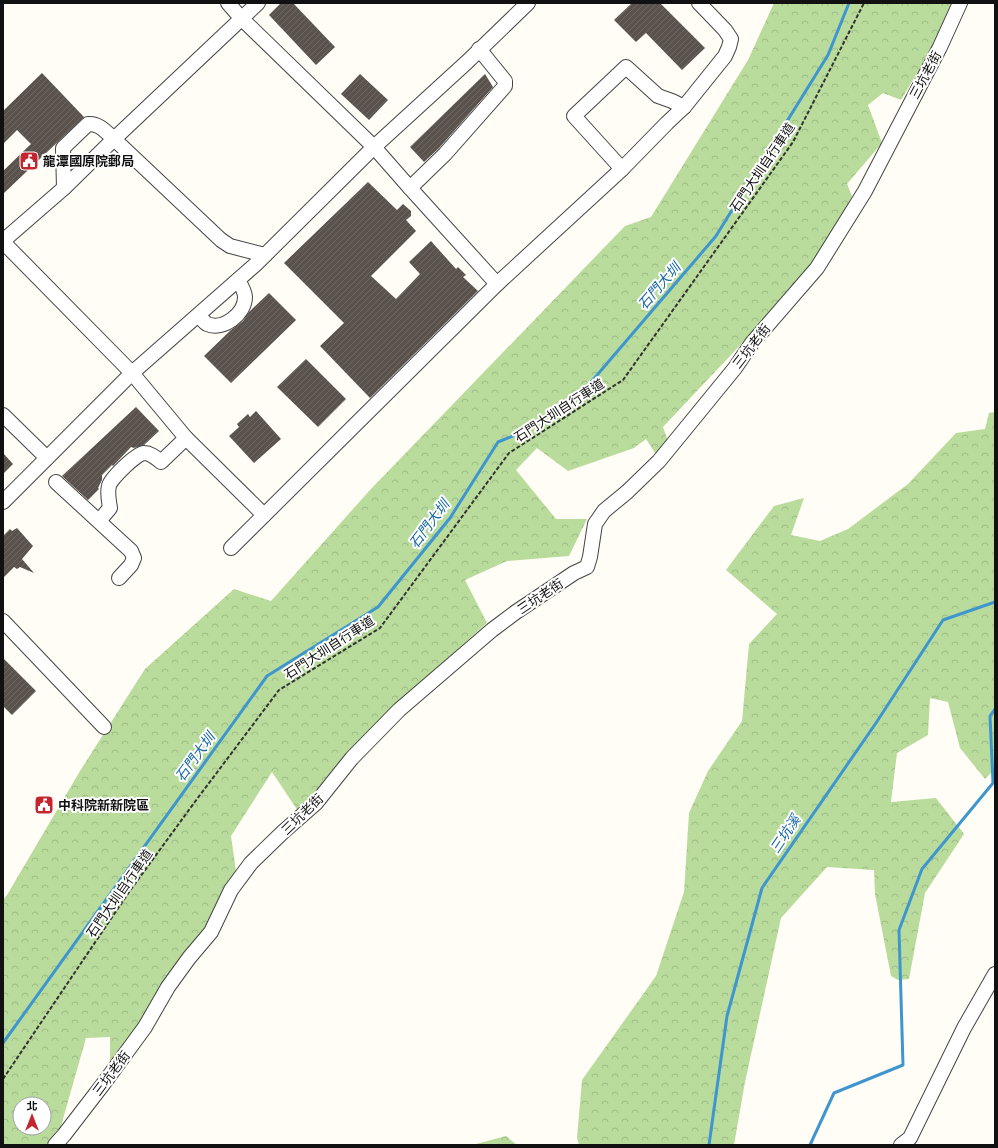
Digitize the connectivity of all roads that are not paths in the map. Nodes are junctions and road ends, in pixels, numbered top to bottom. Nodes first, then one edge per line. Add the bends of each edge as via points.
1 (228, 3) edge
2 (258, 3) edge
3 (528, 3) edge
4 (699, 3) edge
5 (960, 3) edge
6 (241, 18) junction
7 (479, 49) junction
8 (684, 107) junction
9 (114, 139) junction
10 (374, 146) junction
11 (622, 169) junction
12 (64, 188) junction
13 (410, 188) junction
14 (3, 242) edge
15 (265, 255) junction
16 (238, 280) junction
17 (497, 284) junction
18 (199, 315) junction
19 (132, 373) junction
20 (3, 415) edge
21 (186, 438) junction
22 (47, 458) junction
23 (56, 482) dead end
24 (3, 502) edge
25 (264, 515) junction
26 (99, 521) junction
27 (231, 548) dead end
28 (119, 578) dead end
29 (3, 620) edge
30 (104, 727) dead end
31 (995, 974) edge
32 (55, 1145) edge
33 (901, 1145) edge

1 - 6 lane
2 - 6 lane
3 - 7 lane
4 - 8 lane via 731,39 725,56
5 - 32 lane, 三坑老街 via 940,47 864,191 816,268 752,343 735,368 659,461 604,511 595,524 587,566 492,630 399,710 352,758 316,803 251,863 231,890 210,932 168,987 145,1027
6 - 9 lane
6 - 10 lane
7 - 10 lane
7 - 13 lane via 505,81 505,86 445,154
8 - 11 lane
8 - 11 lane via 658,96 626,67 574,116
9 - 12 lane
9 - 12 lane via 98,126 88,124 65,145
9 - 15 lane via 221,240 230,246
10 - 13 lane
10 - 15 lane
11 - 17 lane
12 - 14 lane
13 - 17 lane
14 - 19 lane
15 - 16 lane
16 - 18 lane
16 - 18 lane via 245,296 243,308 230,321 219,326 207,324
17 - 25 lane
18 - 19 lane
19 - 21 lane
19 - 22 lane
20 - 22 lane
21 - 25 lane
21 - 26 lane via 161,462 151,455 138,455 109,485 110,508
22 - 24 lane
23 - 26 lane
25 - 27 lane
26 - 28 lane via 131,551 134,558
29 - 30 lane
31 - 33 lane via 964,1028 910,1138

